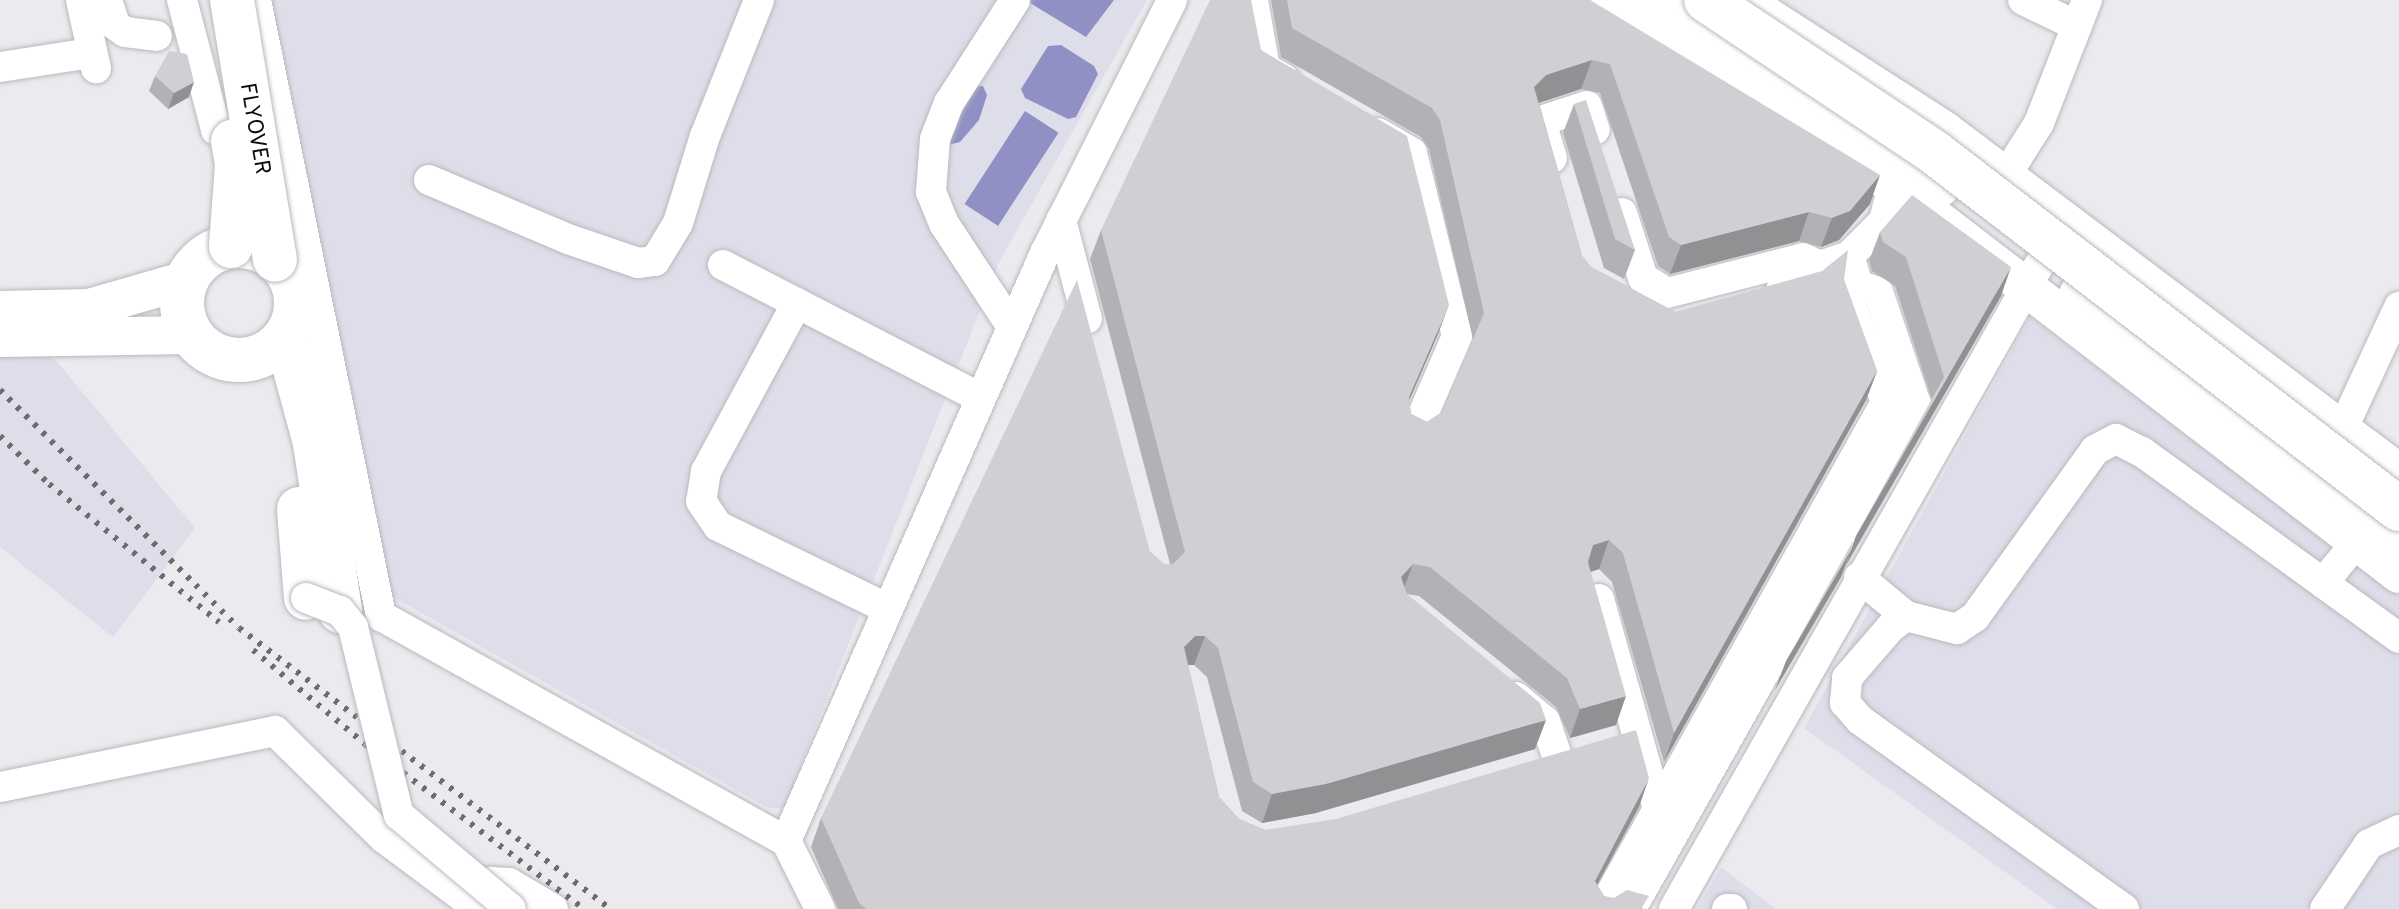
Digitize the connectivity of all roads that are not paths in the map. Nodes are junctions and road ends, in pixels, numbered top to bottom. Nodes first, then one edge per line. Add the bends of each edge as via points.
1 (81, 0) edge
2 (107, 0) edge
3 (182, 0) edge
4 (205, 0) edge
5 (232, 0) edge
6 (256, 0) edge
7 (759, 0) edge
8 (1015, 0) edge
9 (1172, 0) edge
10 (1253, 0) edge
11 (1609, 0) edge
12 (1656, 0) edge
13 (1706, 0) edge
14 (2023, 0) edge
15 (1754, 3) edge
16 (2082, 13) edge
17 (157, 36) dead end
18 (0, 67) edge
19 (1305, 91) edge
20 (1358, 122) edge
21 (287, 151) junction
22 (1606, 163) edge
23 (2005, 177) junction
24 (429, 180) dead end
25 (1893, 185) junction
26 (1615, 192) edge
27 (1563, 193) edge
28 (1061, 220) junction
29 (2064, 221) junction
30 (231, 246) junction
31 (1849, 256) junction
32 (275, 259) junction
33 (723, 265) dead end
34 (1820, 266) junction
35 (186, 280) junction
36 (2024, 286) junction
37 (1627, 302) edge
38 (797, 303) junction
39 (2399, 307) edge
40 (0, 310) edge
41 (1012, 327) junction
42 (191, 335) junction
43 (0, 338) edge
44 (1093, 343) edge
45 (276, 345) junction
46 (981, 398) junction
47 (2342, 430) junction
48 (1415, 433) edge
49 (2399, 473) edge
50 (2399, 509) edge
51 (2399, 539) edge
52 (2356, 543) junction
53 (2399, 574) edge
54 (1859, 577) junction
55 (2323, 583) junction
56 (1595, 587) edge
57 (323, 605) joint
58 (888, 609) junction
59 (1906, 616) junction
60 (2399, 638) edge
61 (1488, 675) edge
62 (1585, 754) junction
63 (0, 787) edge
64 (1669, 819) junction
65 (2399, 830) edge
66 (786, 841) junction
67 (473, 905) edge
68 (1681, 907) edge
69 (511, 909) edge
70 (553, 909) edge
71 (820, 909) edge
72 (1602, 909) edge
73 (1631, 909) edge
74 (2124, 909) edge
75 (2325, 909) edge

1 - 18 street via 94,60
2 - 17 street via 115,25 125,32
3 - 21 street via 216,130
4 - 30 highway, FLYOVER, bridge via 237,164
5 - 32 highway, FLYOVER, bridge
6 - 21 street
7 - 24 street via 705,136 678,223 655,261 638,263 568,239
8 - 41 street via 949,103 935,139 931,192 944,224
9 - 28 street
10 - 19 street via 1265,68
11 - 25 main road
12 - 51 highway via 1939,185
13 - 50 highway, bridge via 1935,153
14 - 16 street
15 - 23 main road
16 - 23 street via 2039,123
20 - 48 street via 1412,153 1457,336
21 - 66 street via 381,616
22 - 27 street via 1587,106 1541,121
23 - 29 main road
25 - 31 street via 1884,221
25 - 36 main road
26 - 34 street via 1643,278 1667,293 1803,258
28 - 41 street
28 - 44 street
29 - 36 street
29 - 47 main road
30 - 32 highway via 258,248
30 - 35 highway via 204,257
31 - 34 street
31 - 64 street via 1858,285 1878,292 1916,404
32 - 45 highway, FLYOVER via 294,285 296,311
33 - 38 street
34 - 37 street via 1807,283 1666,323
35 - 40 main road via 89,308
35 - 42 highway via 182,308
36 - 52 main road
36 - 54 street
38 - 46 street
38 - 58 street via 706,471 701,501 718,526
39 - 47 street
41 - 46 street
42 - 43 main road
42 - 45 highway via 212,354 239,361
45 - 57 highway
46 - 58 street
47 - 49 main road
52 - 53 main road
52 - 55 street
54 - 59 street
54 - 68 street
55 - 59 street via 2142,452 2116,439 2095,450 1975,617 1957,629
55 - 60 street
56 - 62 street
57 - 69 street, bridge via 353,627 399,815
58 - 66 street
59 - 74 street via 1857,662 1843,690 1845,703 1860,720
61 - 62 street
62 - 64 street
63 - 67 street via 275,731 384,838
64 - 72 street
64 - 73 street
65 - 75 street via 2369,844
66 - 71 street
67 - 70 street via 491,882 509,883

